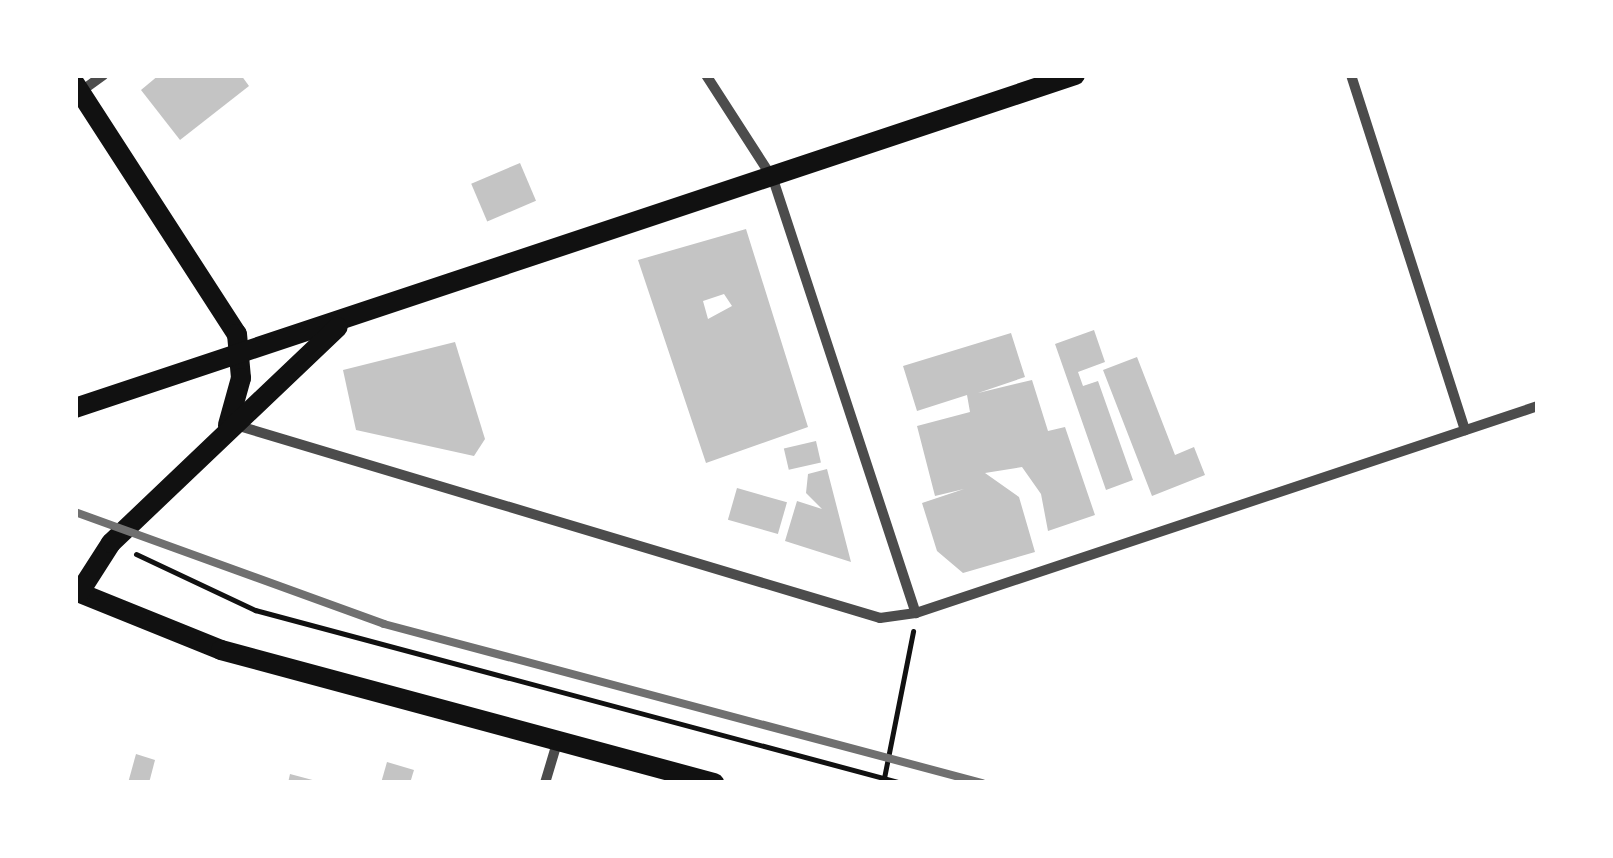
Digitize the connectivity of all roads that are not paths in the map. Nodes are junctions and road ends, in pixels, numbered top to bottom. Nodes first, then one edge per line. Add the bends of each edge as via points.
1 (103, 75) edge
2 (706, 75) edge
3 (1075, 75) edge
4 (1351, 75) edge
5 (78, 88) edge
6 (774, 179) junction
7 (346, 322) junction
8 (242, 348) junction
9 (1538, 406) edge
10 (75, 408) edge
11 (228, 425) junction
12 (1465, 430) junction
13 (76, 596) edge
14 (916, 614) junction
15 (557, 744) junction
16 (545, 783) edge
17 (714, 783) edge

1 - 5 street
2 - 6 street
3 - 6 main road
4 - 12 street
5 - 8 main road
6 - 7 main road
6 - 14 street
7 - 8 main road
7 - 11 main road
8 - 10 main road
8 - 11 main road
9 - 12 street
11 - 13 main road via 108,546
11 - 14 street via 275,431 824,606 880,618
12 - 14 street
13 - 15 main road via 221,650
15 - 16 street
15 - 17 main road

